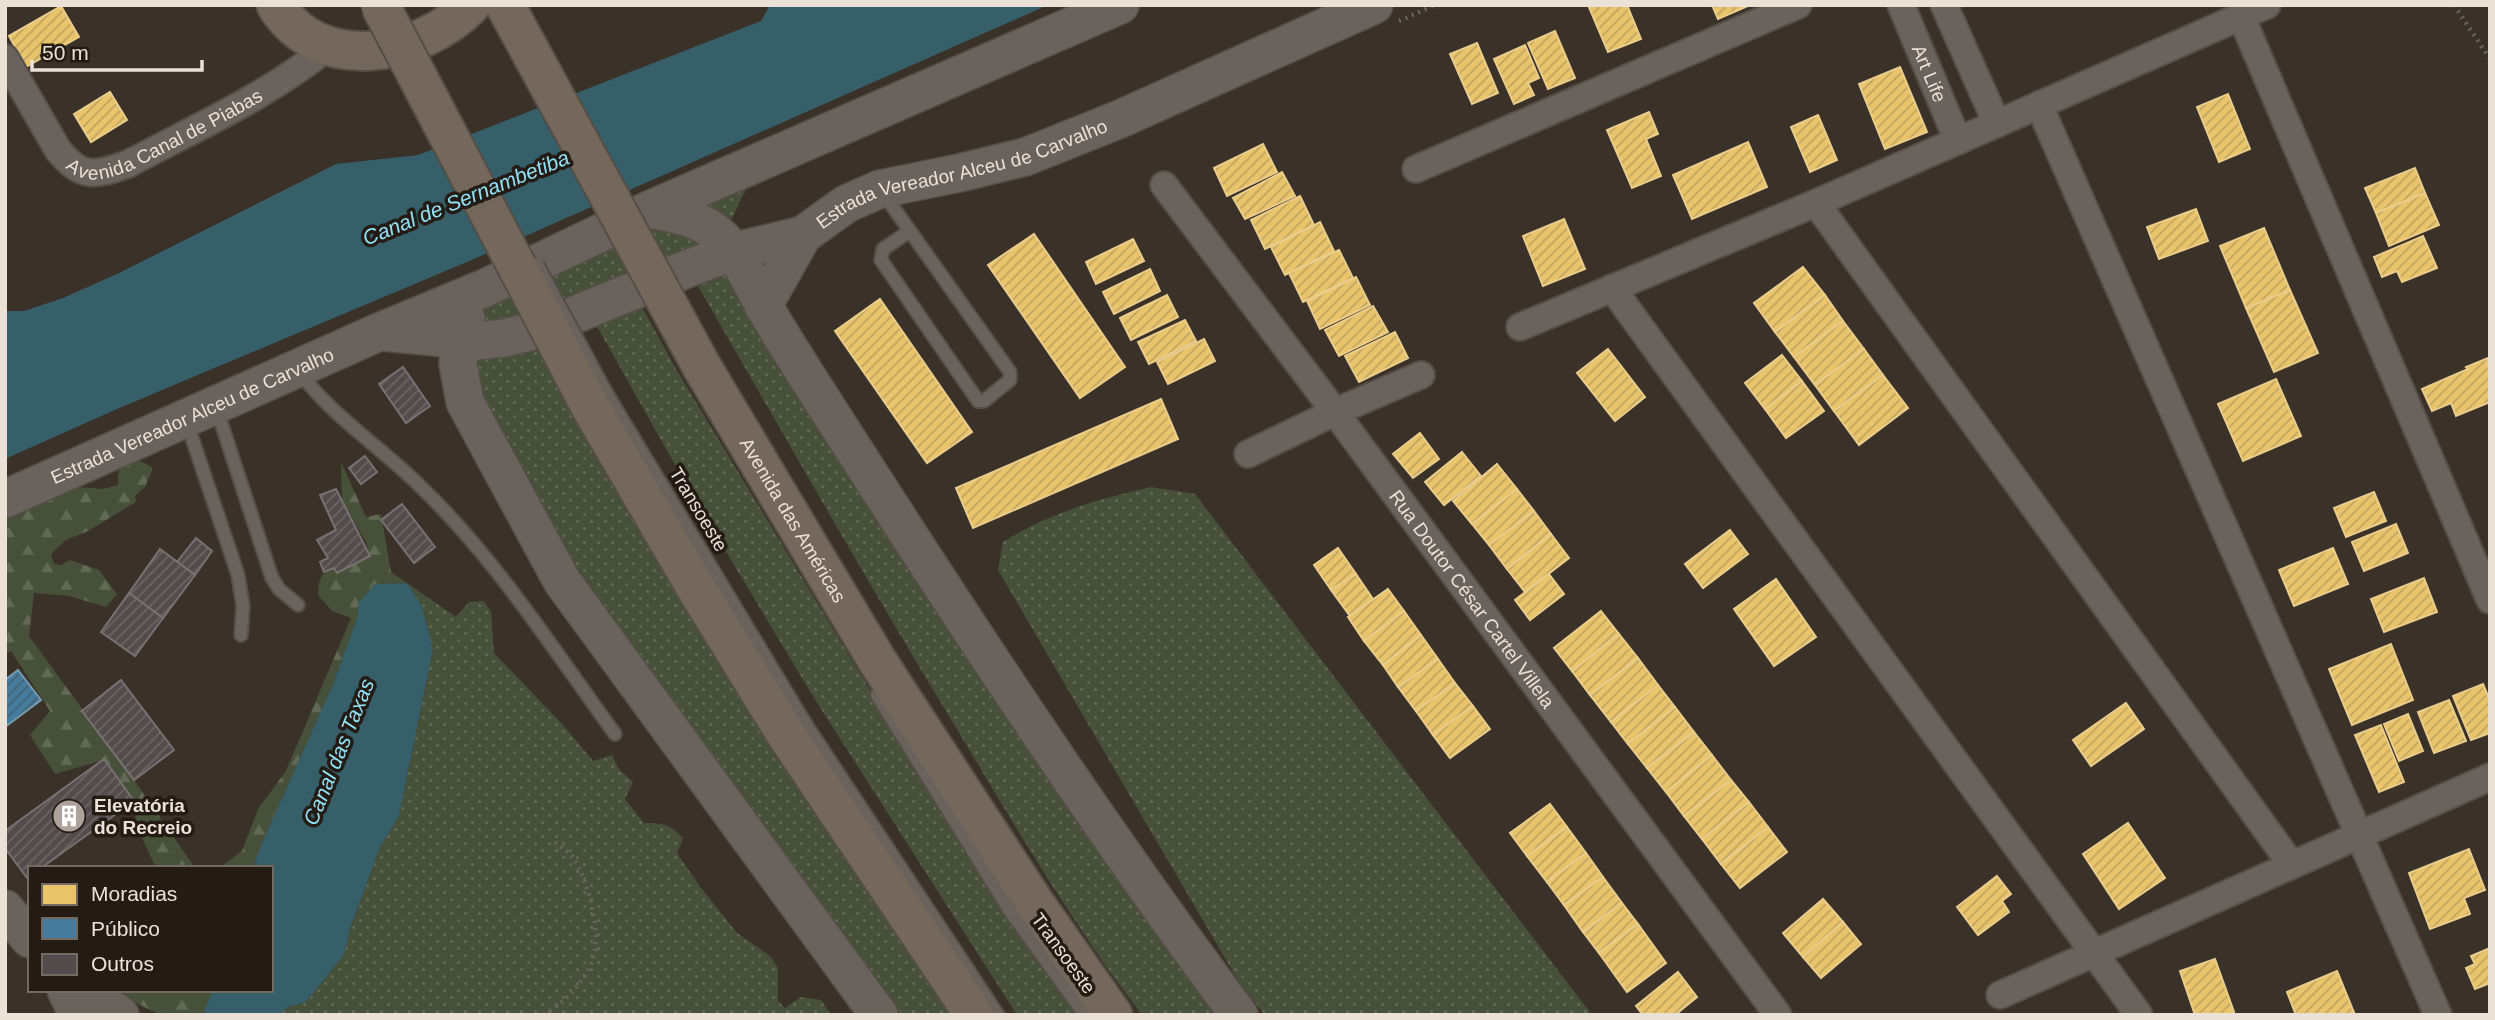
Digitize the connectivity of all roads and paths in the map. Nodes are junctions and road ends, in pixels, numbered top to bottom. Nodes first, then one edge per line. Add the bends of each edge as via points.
1 (276, 5) edge
2 (380, 5) edge
3 (471, 5) edge
4 (505, 5) edge
5 (1119, 5) edge
6 (1374, 5) edge
7 (1798, 5) edge
8 (1900, 5) edge
9 (1944, 5) edge
10 (2267, 5) edge
11 (2454, 5) edge
12 (2241, 16) junction
13 (410, 30) dead end
14 (328, 47) junction
15 (424, 54) dead end
16 (5, 58) edge
17 (2490, 59) edge
18 (2039, 105) junction
19 (1997, 124) junction
20 (1958, 141) junction
21 (1416, 169) dead end
22 (1164, 185) dead end
23 (880, 189) junction
24 (1816, 203) junction
25 (651, 209) junction
26 (602, 222) dead end
27 (910, 231) junction
28 (803, 235) junction
29 (615, 246) dead end
30 (529, 248) dead end
31 (732, 252) junction
32 (635, 283) dead end
33 (485, 288) junction
34 (1612, 288) junction
35 (763, 306) junction
36 (648, 307) dead end
37 (1520, 327) dead end
38 (389, 332) junction
39 (459, 341) junction
40 (297, 369) junction
41 (1421, 375) dead end
42 (599, 401) junction
43 (465, 402) junction
44 (1335, 412) junction
45 (201, 413) junction
46 (1248, 454) dead end
47 (5, 499) edge
48 (2490, 600) edge
49 (298, 605) dead end
50 (241, 635) dead end
51 (869, 681) dead end
52 (615, 734) dead end
53 (2490, 777) edge
54 (2360, 834) junction
55 (554, 841) dead end
56 (2291, 864) junction
57 (5, 909) edge
58 (28, 937) edge
59 (2095, 954) junction
60 (69, 992) edge
61 (2000, 995) dead end
62 (95, 1008) edge
63 (544, 1015) edge
64 (880, 1015) edge
65 (974, 1015) edge
66 (998, 1015) edge
67 (1085, 1015) edge
68 (1114, 1015) edge
69 (1239, 1015) edge
70 (1778, 1015) edge
71 (2139, 1015) edge
72 (2438, 1015) edge

1 - 14 highway via 294,26
2 - 42 highway, bridge
3 - 14 highway via 427,35 387,50 354,52
4 - 68 highway, Avenida das Américas, bridge via 702,367 878,662 1034,902
5 - 25 main road, Estrada Vereador Alceu de Carvalho
6 - 23 main road, Estrada Vereador Alceu de Carvalho via 1025,157
7 - 21 street
8 - 20 street, Art Life
9 - 19 street
10 - 12 street
11 - 17 path
12 - 18 street
12 - 48 street
13 - 15 lane
14 - 16 street, Avenida Canal de Piabas via 278,83 128,164 86,174 58,150
18 - 19 street
18 - 54 street
19 - 20 street
20 - 24 street
22 - 44 street, Rua Doutor César Cartel Villela
23 - 27 lane
23 - 28 main road, Estrada Vereador Alceu de Carvalho via 846,204
24 - 34 street
24 - 56 street
25 - 31 main road via 694,219 723,239
25 - 33 main road, Estrada Vereador Alceu de Carvalho
26 - 29 lane
27 - 27 lane via 1010,372 1010,380 984,401 978,401 881,260 883,248
28 - 31 main road, Estrada Vereador Alceu de Carvalho
28 - 35 main road
30 - 42 lane, Transoeste, bridge
31 - 35 main road
31 - 39 main road, Estrada Vereador Alceu de Carvalho via 540,329 505,338
32 - 36 lane
33 - 38 main road, Estrada Vereador Alceu de Carvalho
33 - 39 main road via 470,309
34 - 37 street
34 - 59 street
35 - 69 main road via 1018,701 1150,895
38 - 39 main road, Estrada Vereador Alceu de Carvalho
38 - 40 main road, Estrada Vereador Alceu de Carvalho
38 - 43 main road via 434,358
39 - 43 main road
40 - 45 main road, Estrada Vereador Alceu de Carvalho
40 - 52 lane via 317,395 420,485 485,555
41 - 44 street
42 - 65 highway via 697,590 785,733
42 - 66 lane, Transoeste
43 - 64 main road via 562,582
44 - 46 street
44 - 70 street, Rua Doutor César Cartel Villela
45 - 47 main road, Estrada Vereador Alceu de Carvalho
45 - 49 lane via 272,578
45 - 50 lane via 238,575
51 - 67 lane, Transoeste via 1010,911
53 - 54 street
54 - 56 street
54 - 72 street
55 - 63 path via 573,858 592,906 596,933 593,957 582,979 568,999
56 - 59 street
57 - 58 main road
59 - 61 street
59 - 71 street
60 - 62 main road

